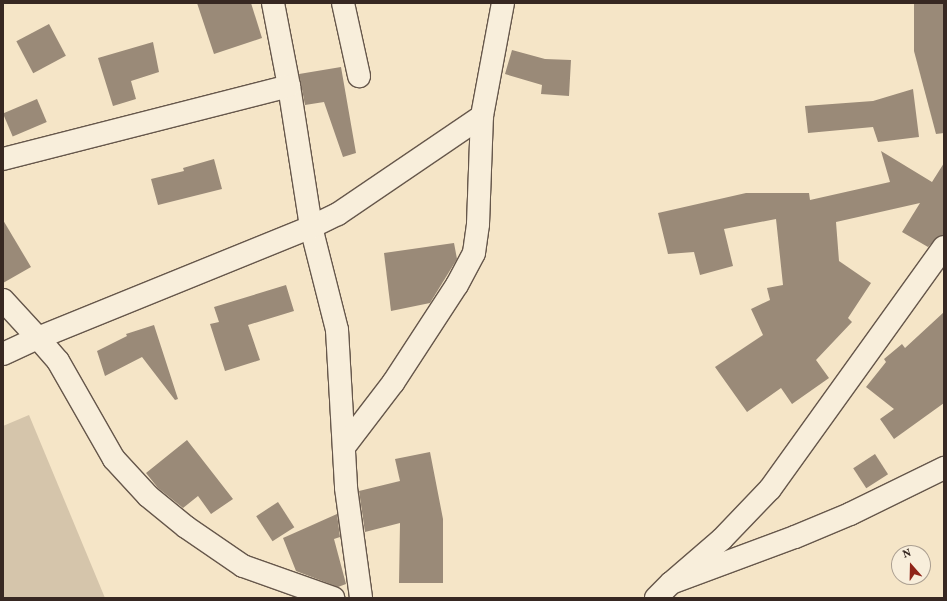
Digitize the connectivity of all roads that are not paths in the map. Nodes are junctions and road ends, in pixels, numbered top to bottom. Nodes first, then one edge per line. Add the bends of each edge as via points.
1 (272, 3) edge
2 (342, 3) edge
3 (503, 3) edge
4 (359, 76) dead end
5 (289, 86) junction
6 (482, 116) junction
7 (5, 151) edge
8 (311, 227) junction
9 (944, 247) edge
10 (3, 300) edge
11 (38, 338) junction
12 (3, 354) edge
13 (344, 447) junction
14 (944, 468) edge
15 (671, 583) junction
16 (333, 598) edge
17 (361, 598) edge
18 (656, 598) edge

1 - 5 street
2 - 4 street
3 - 6 street
5 - 7 street
5 - 8 street
6 - 8 street via 338,214
6 - 13 street via 478,224 474,253 457,285 393,383
8 - 11 street
8 - 13 street via 337,330
9 - 15 street via 770,489 722,539
10 - 11 street
11 - 12 street
11 - 16 street via 58,361 114,459 148,496 186,527 243,566
13 - 17 street via 346,488
14 - 15 street via 795,538
15 - 18 street

